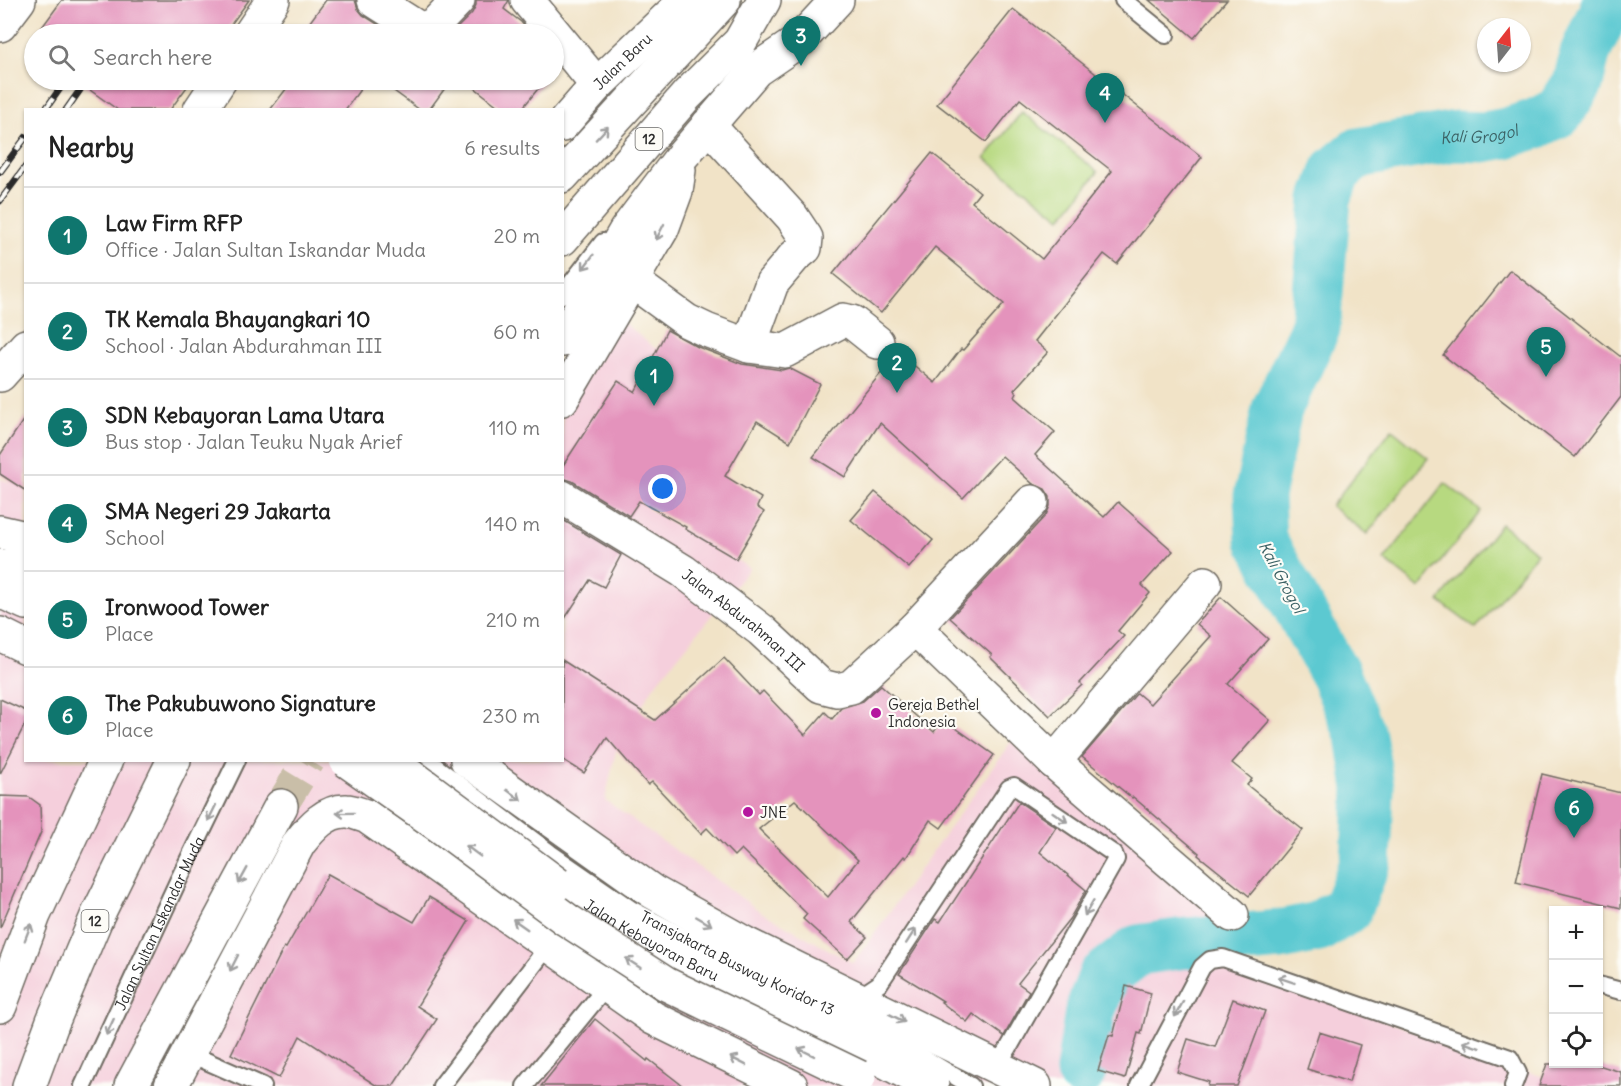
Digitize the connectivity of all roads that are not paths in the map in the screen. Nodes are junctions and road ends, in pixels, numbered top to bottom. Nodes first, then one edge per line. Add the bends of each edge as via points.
1 (19, 0) edge
2 (273, 0) edge
3 (374, 0) edge
4 (458, 0) edge
5 (527, 0) edge
6 (686, 0) edge
7 (724, 0) edge
8 (764, 0) edge
9 (781, 0) edge
10 (806, 0) edge
11 (837, 0) edge
12 (1123, 0) edge
13 (257, 24) edge
14 (412, 24) edge
15 (435, 24) edge
16 (547, 24) edge
17 (0, 25) edge
18 (1166, 35) dead end
19 (740, 42) junction
20 (564, 45) edge
21 (756, 70) junction
22 (597, 85) junction
23 (213, 90) edge
24 (201, 108) edge
25 (564, 123) edge
26 (708, 125) junction
27 (682, 156) junction
28 (564, 174) edge
29 (564, 237) edge
30 (564, 250) edge
31 (632, 281) junction
32 (564, 292) edge
33 (564, 337) edge
34 (878, 342) dead end
35 (749, 346) junction
36 (24, 348) edge
37 (0, 375) edge
38 (564, 396) edge
39 (564, 497) edge
40 (1032, 502) dead end
41 (0, 532) edge
42 (24, 538) edge
43 (0, 544) edge
44 (24, 554) edge
45 (0, 568) edge
46 (24, 568) edge
47 (24, 579) edge
48 (1205, 583) dead end
49 (0, 591) edge
50 (24, 602) edge
51 (915, 628) junction
52 (0, 634) edge
53 (24, 646) edge
54 (105, 762) edge
55 (173, 762) edge
56 (189, 762) edge
57 (236, 762) edge
58 (349, 762) edge
59 (393, 762) edge
60 (410, 762) edge
61 (430, 762) edge
62 (470, 762) edge
63 (1054, 762) junction
64 (281, 806) tunnel mouth
65 (396, 838) junction
66 (1232, 915) dead end
67 (549, 945) junction
68 (607, 986) junction
69 (1603, 986) edge
70 (1621, 991) edge
71 (858, 998) junction
72 (0, 1006) edge
73 (188, 1053) junction
74 (872, 1074) edge
75 (982, 1076) edge
76 (776, 1083) edge
77 (29, 1086) edge
78 (43, 1086) edge
79 (83, 1086) edge
80 (131, 1086) edge
81 (171, 1086) edge
82 (263, 1086) edge
83 (441, 1086) edge
84 (525, 1086) edge
85 (932, 1086) edge
86 (1035, 1086) edge
87 (1139, 1086) edge
88 (1513, 1086) edge

1 - 17 main road
2 - 13 main road
3 - 14 main road
4 - 15 main road
5 - 16 main road
6 - 22 main road, Jalan Baru
28 -> 7 main road
8 - 19 main road, 12
9 - 19 main road, 12
10 - 21 main road, 12
11 - 21 main road, 12 via 800,40
12 - 18 lane
19 - 29 main road, 12 via 687,95
19 - 30 lane
20 - 22 main road
21 - 26 main road, 12
22 - 25 main road, Jalan Baru
23 - 24 main road
26 - 27 main road, 12
26 - 35 main road via 792,217 806,238 805,248 772,283
27 -> 31 main road via 676,191 662,230
27 -> 32 lane via 661,169
27 - 33 main road, 12 via 626,230
31 - 35 main road via 687,321
31 - 38 main road
34 - 35 main road via 852,322 843,320 785,351
36 - 37 main road
39 - 51 main road, Jalan Abdurahman III via 683,571 761,630 821,686 837,690 851,687
40 - 51 main road, Jalan Abdurahman III
41 - 42 main road
43 - 44 lane
45 - 46 main road
45 - 47 main road
48 - 63 main road
49 - 50 main road
51 - 63 main road
52 - 53 main road
72 -> 54 main road via 34,915
55 - 77 main road, 12 via 98,914
56 - 78 lane via 88,974
57 -> 79 lane, Jalan Sultan Iskandar Muda
74 -> 58 main road, Jalan Kebayoran Baru, bridge via 666,984 567,920
59 - 74 main road, Jalan Kebayoran Baru, bridge via 557,884
60 - 65 main road via 392,780 388,799
61 - 75 lane, Transjakarta Busway Koridor 13 via 550,854 631,909 914,1052
62 -> 71 main road via 653,892 744,943
63 - 66 main road
64 -> 80 main road
67 -> 65 main road
65 -> 73 main road via 366,816 347,811 314,825 288,861
67 - 68 main road
67 - 83 lane
76 -> 68 main road via 652,1018
68 - 84 lane
69 - 70 lane
71 -> 75 main road
71 -> 75 lane via 879,984 1009,788 1014,786 1116,859 1008,1049
73 - 81 main road
73 - 82 lane
74 - 85 main road, Jalan Kebayoran Baru
75 - 86 main road
88 -> 87 lane via 1518,1073 1510,1058 1223,958 1210,960 1202,967

